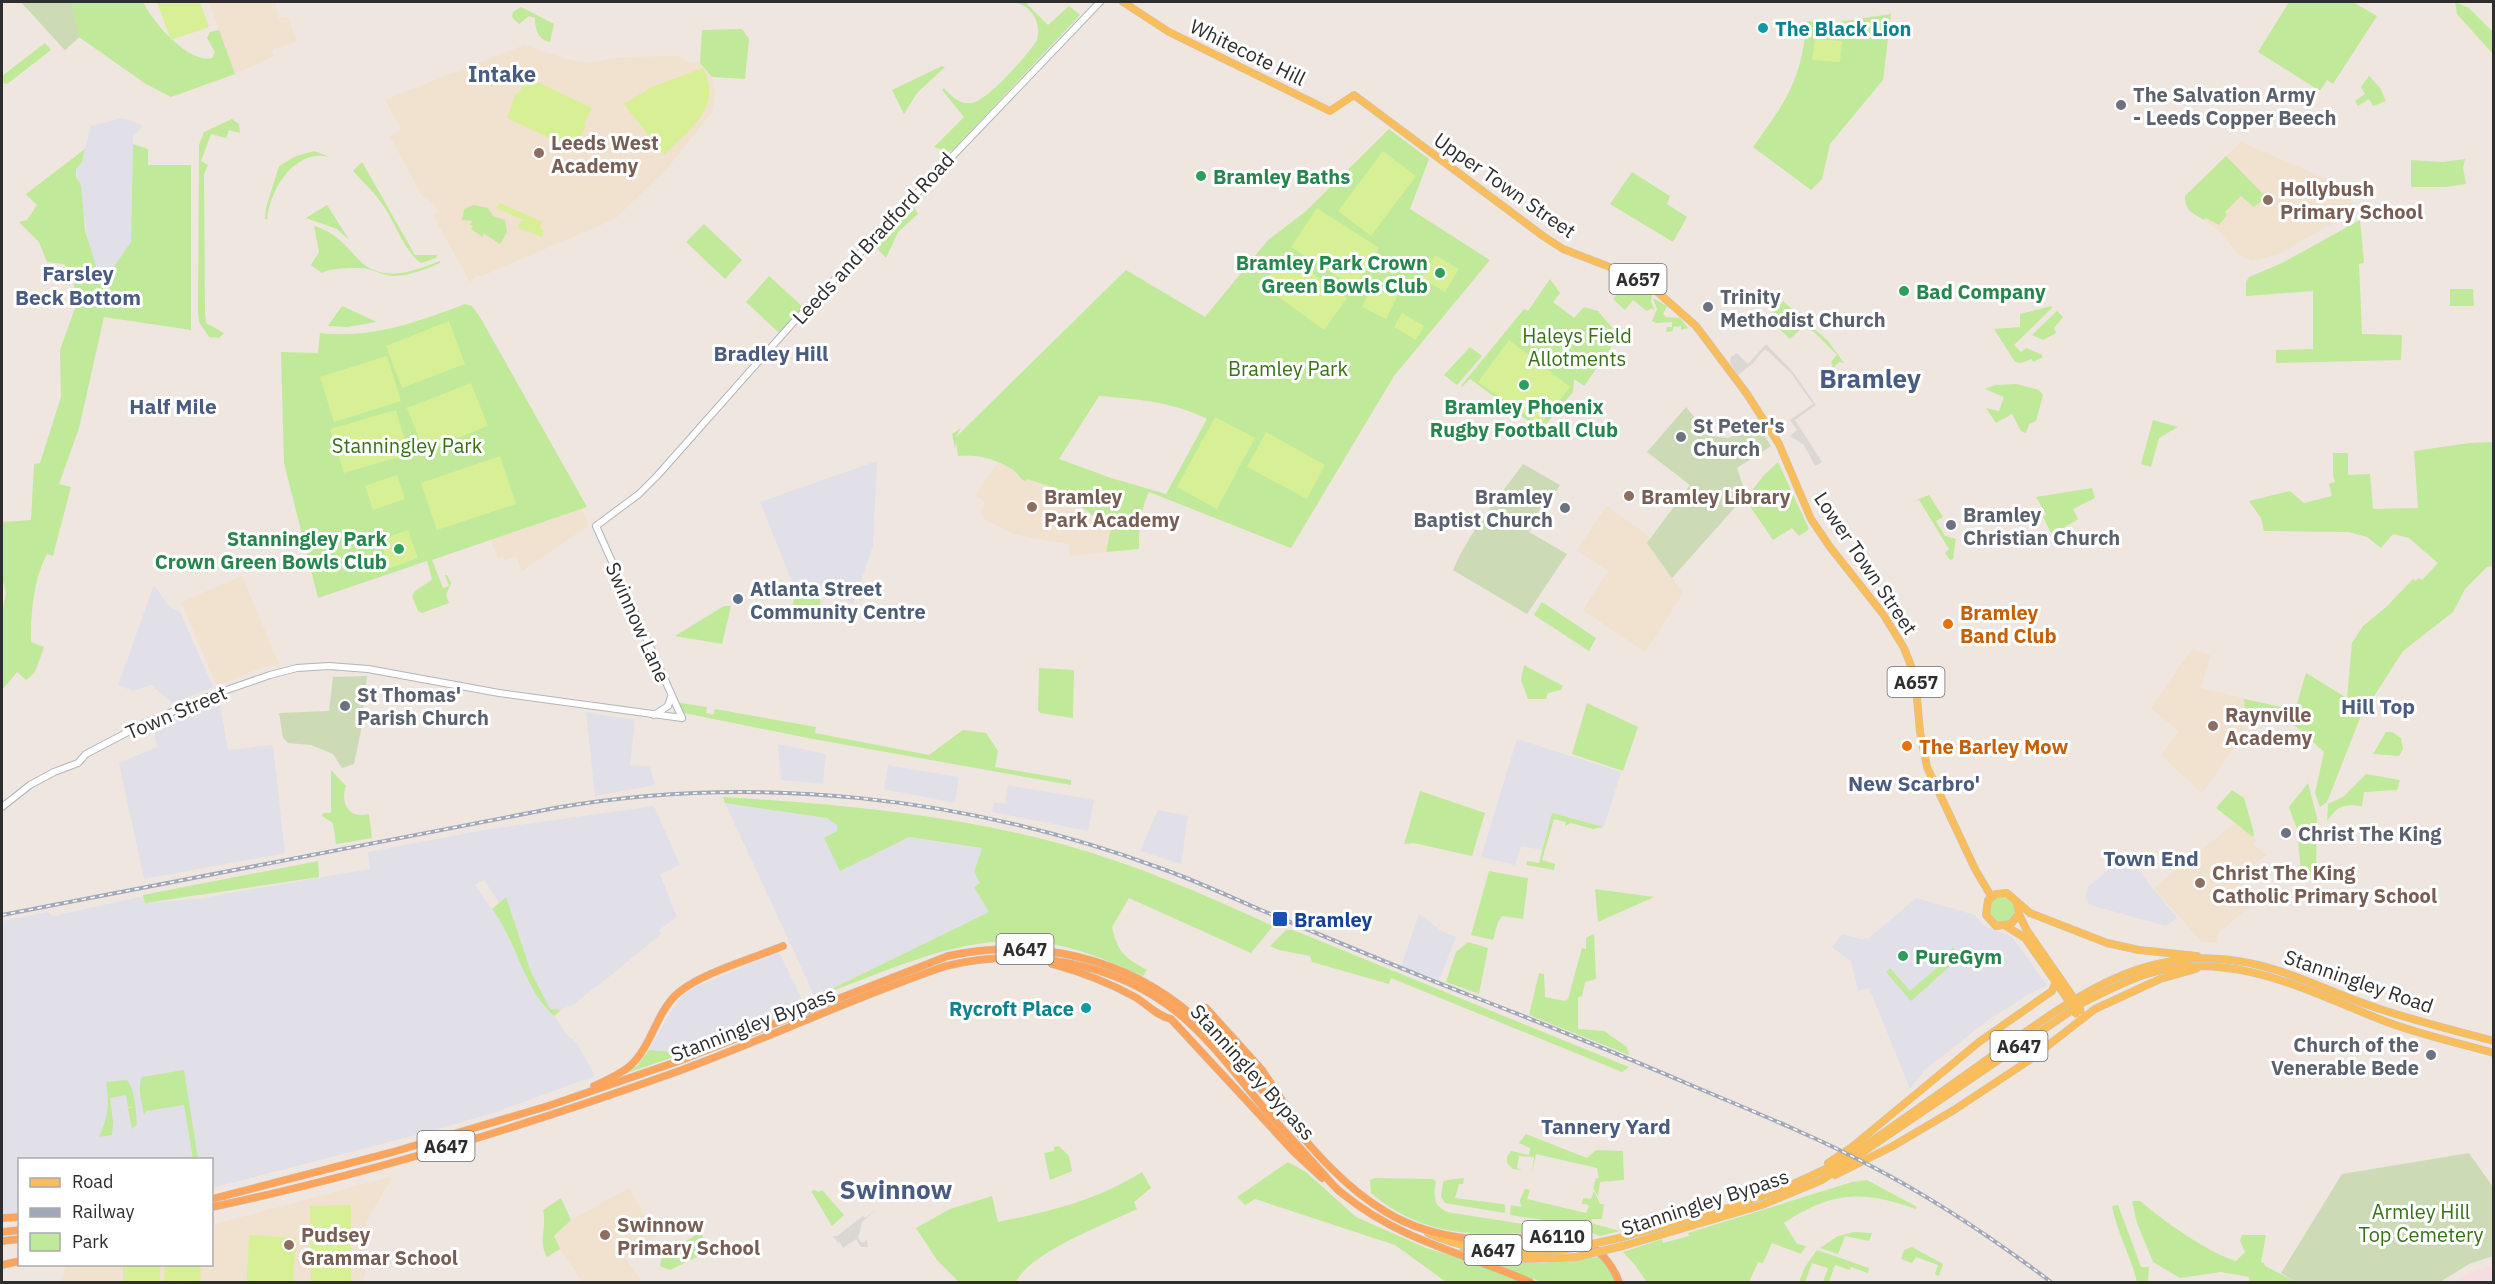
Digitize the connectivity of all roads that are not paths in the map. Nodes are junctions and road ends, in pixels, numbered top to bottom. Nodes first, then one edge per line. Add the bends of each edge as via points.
1 (1100, 2) edge
2 (1123, 2) edge
3 (1354, 94) joint
4 (1723, 359) joint
5 (596, 525) joint
6 (671, 696) junction
7 (654, 715) junction
8 (2, 807) edge
9 (1991, 896) junction
10 (2017, 902) junction
11 (2019, 914) junction
12 (2006, 926) junction
13 (783, 946) dead end
14 (1030, 957) junction
15 (2214, 962) junction
16 (2056, 981) junction
17 (2068, 996) junction
18 (1206, 1008) dead end
19 (2080, 1016) junction
20 (2493, 1041) edge
21 (2493, 1053) edge
22 (548, 1106) junction
23 (1317, 1155) junction
24 (1822, 1180) junction
25 (1801, 1181) junction
26 (1340, 1192) junction
27 (280, 1193) junction
28 (213, 1199) edge
29 (213, 1207) edge
30 (213, 1212) edge
31 (18, 1217) edge
32 (2, 1218) edge
33 (1415, 1227) junction
34 (18, 1230) edge
35 (2, 1232) edge
36 (18, 1239) edge
37 (2, 1241) edge
38 (1447, 1251) junction
39 (18, 1261) edge
40 (2, 1265) edge
41 (1530, 1282) edge
42 (1619, 1282) edge

1 - 5 main road, Leeds and Bradford Road via 790,326 657,477
2 - 3 main road, Whitecote Hill / A657 via 1169,32 1330,111
3 - 4 main road, Upper Town Street / A657 via 1563,249 1628,274 1654,289 1683,312
4 - 9 main road, Lower Town Street / A657 via 1771,429 1811,519 1904,648 1915,676 1927,767
5 - 6 main road, Swinnow Lane
6 - 7 main road via 668,706
6 - 7 main road, Swinnow Lane via 682,718
7 - 8 main road, Town Street via 368,669 297,668 222,692 123,734 86,754 78,763 30,786
9 - 10 main road via 2007,893
9 - 12 main road, A657 via 1986,915 1996,926
10 - 11 main road
10 - 15 main road, A647 via 2030,914 2113,945
11 - 12 main road
11 - 17 main road
12 - 16 main road via 2025,938
13 - 22 highway via 680,992 665,1009 632,1064 618,1075
14 - 26 highway, A647 via 1112,985 1171,1019 1294,1152
14 - 26 highway, Stanningley Bypass / A647 via 1080,964 1139,988 1176,1012
14 - 27 highway, Stanningley Bypass / A647 via 970,960 946,966 688,1067 550,1116
15 - 19 main road, A647 via 2160,979
15 - 20 main road, Stanningley Road / A647 via 2259,965 2390,1012
15 - 21 main road, Stanningley Road / A647 via 2279,978 2392,1024
15 - 24 main road, Stanningley Bypass / A647 via 2147,974 2084,1002
15 - 25 main road, Stanningley Bypass / A647 via 2169,960 2097,986 1866,1145
16 - 17 main road
16 - 25 main road, A647 via 2052,991 1979,1042 1852,1147
17 - 19 main road, bridge
18 - 23 highway, A647 via 1262,1070
19 - 24 main road, A647 via 2028,1061 1954,1110 1874,1156
22 - 23 highway, Stanningley Bypass / A647 via 675,1062 948,956 995,948 1037,949 1082,956 1114,967 1172,999 1224,1047
22 - 28 highway, Stanningley Bypass / A647
23 - 33 highway, Stanningley Bypass / A647 via 1365,1199
24 - 38 main road, Stanningley Bypass / A647, bridge via 1762,1205 1576,1257 1526,1260
25 - 33 main road, Stanningley Bypass / A647, bridge via 1735,1206 1574,1248 1504,1252 1460,1244
26 - 38 highway, Stanningley Bypass / A647 via 1389,1226
27 - 29 highway, Stanningley Bypass / A647
27 - 30 highway
31 - 32 highway
33 - 42 highway, A6110 via 1474,1239 1571,1237 1604,1258
34 - 35 highway
36 - 37 highway
38 - 41 highway, A6110
39 - 40 highway

